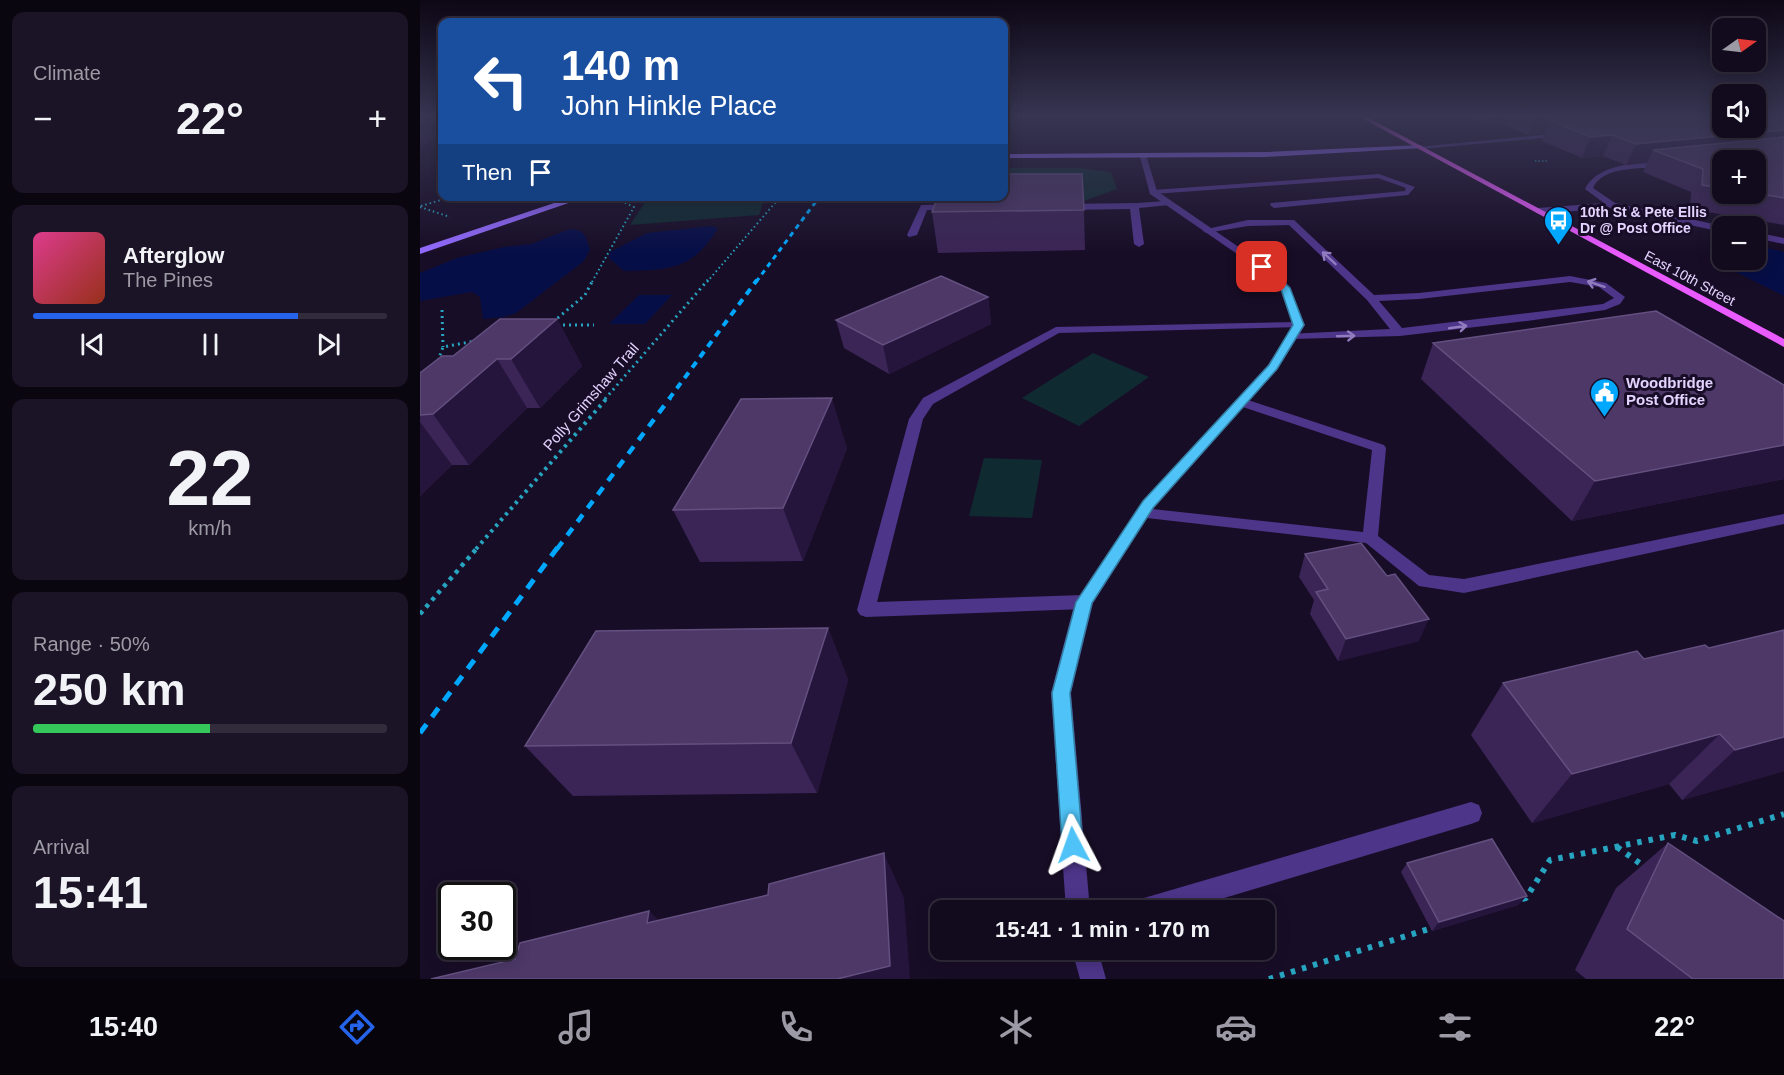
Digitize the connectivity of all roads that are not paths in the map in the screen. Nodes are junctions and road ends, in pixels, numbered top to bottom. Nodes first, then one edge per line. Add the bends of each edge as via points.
1 (1144, 162) edge
2 (1447, 162) edge
3 (1669, 164) edge
4 (1153, 192) junction
5 (570, 201) edge
6 (1166, 202) junction
7 (1275, 205) dead end
8 (1134, 206) junction
9 (1612, 206) junction
10 (958, 207) edge
11 (1048, 207) edge
12 (1538, 211) junction
13 (1712, 227) edge
14 (1206, 230) junction
15 (912, 235) dead end
16 (1766, 237) edge
17 (1784, 241) edge
18 (1139, 244) dead end
19 (420, 251) edge
20 (1371, 298) junction
21 (1295, 330) junction
22 (1400, 333) junction
23 (1784, 345) edge
24 (1242, 402) junction
25 (1143, 513) junction
26 (1784, 519) edge
27 (1370, 538) junction
28 (1084, 602) junction
29 (1471, 813) dead end
30 (1077, 900) edge
31 (1178, 900) edge
32 (1088, 960) edge
33 (1093, 979) edge

1 - 4 street
2 - 12 main road, East 10th Street
3 - 9 street via 1597,175 1589,189
4 - 6 street
4 - 7 street via 1379,176 1411,187 1408,193
5 - 19 street
6 - 8 street
6 - 14 street
8 - 11 street
8 - 18 street
9 - 12 street
9 - 13 street
10 - 15 street via 924,207
12 - 23 main road, East 10th Street
20 -> 14 street via 1291,222
14 - 21 street via 1262,267 1285,288
16 - 17 street
20 - 22 street
22 -> 20 street via 1605,307 1620,297 1602,285 1570,279
21 -> 22 street
21 - 24 street via 1273,367
21 - 28 street via 1056,330 928,401 916,419 866,610
24 - 25 street
24 - 27 street via 1379,448
25 - 27 street
25 - 28 street
26 - 27 street via 1464,586 1425,582
28 - 30 street via 1061,693
29 - 31 street
32 - 33 street

